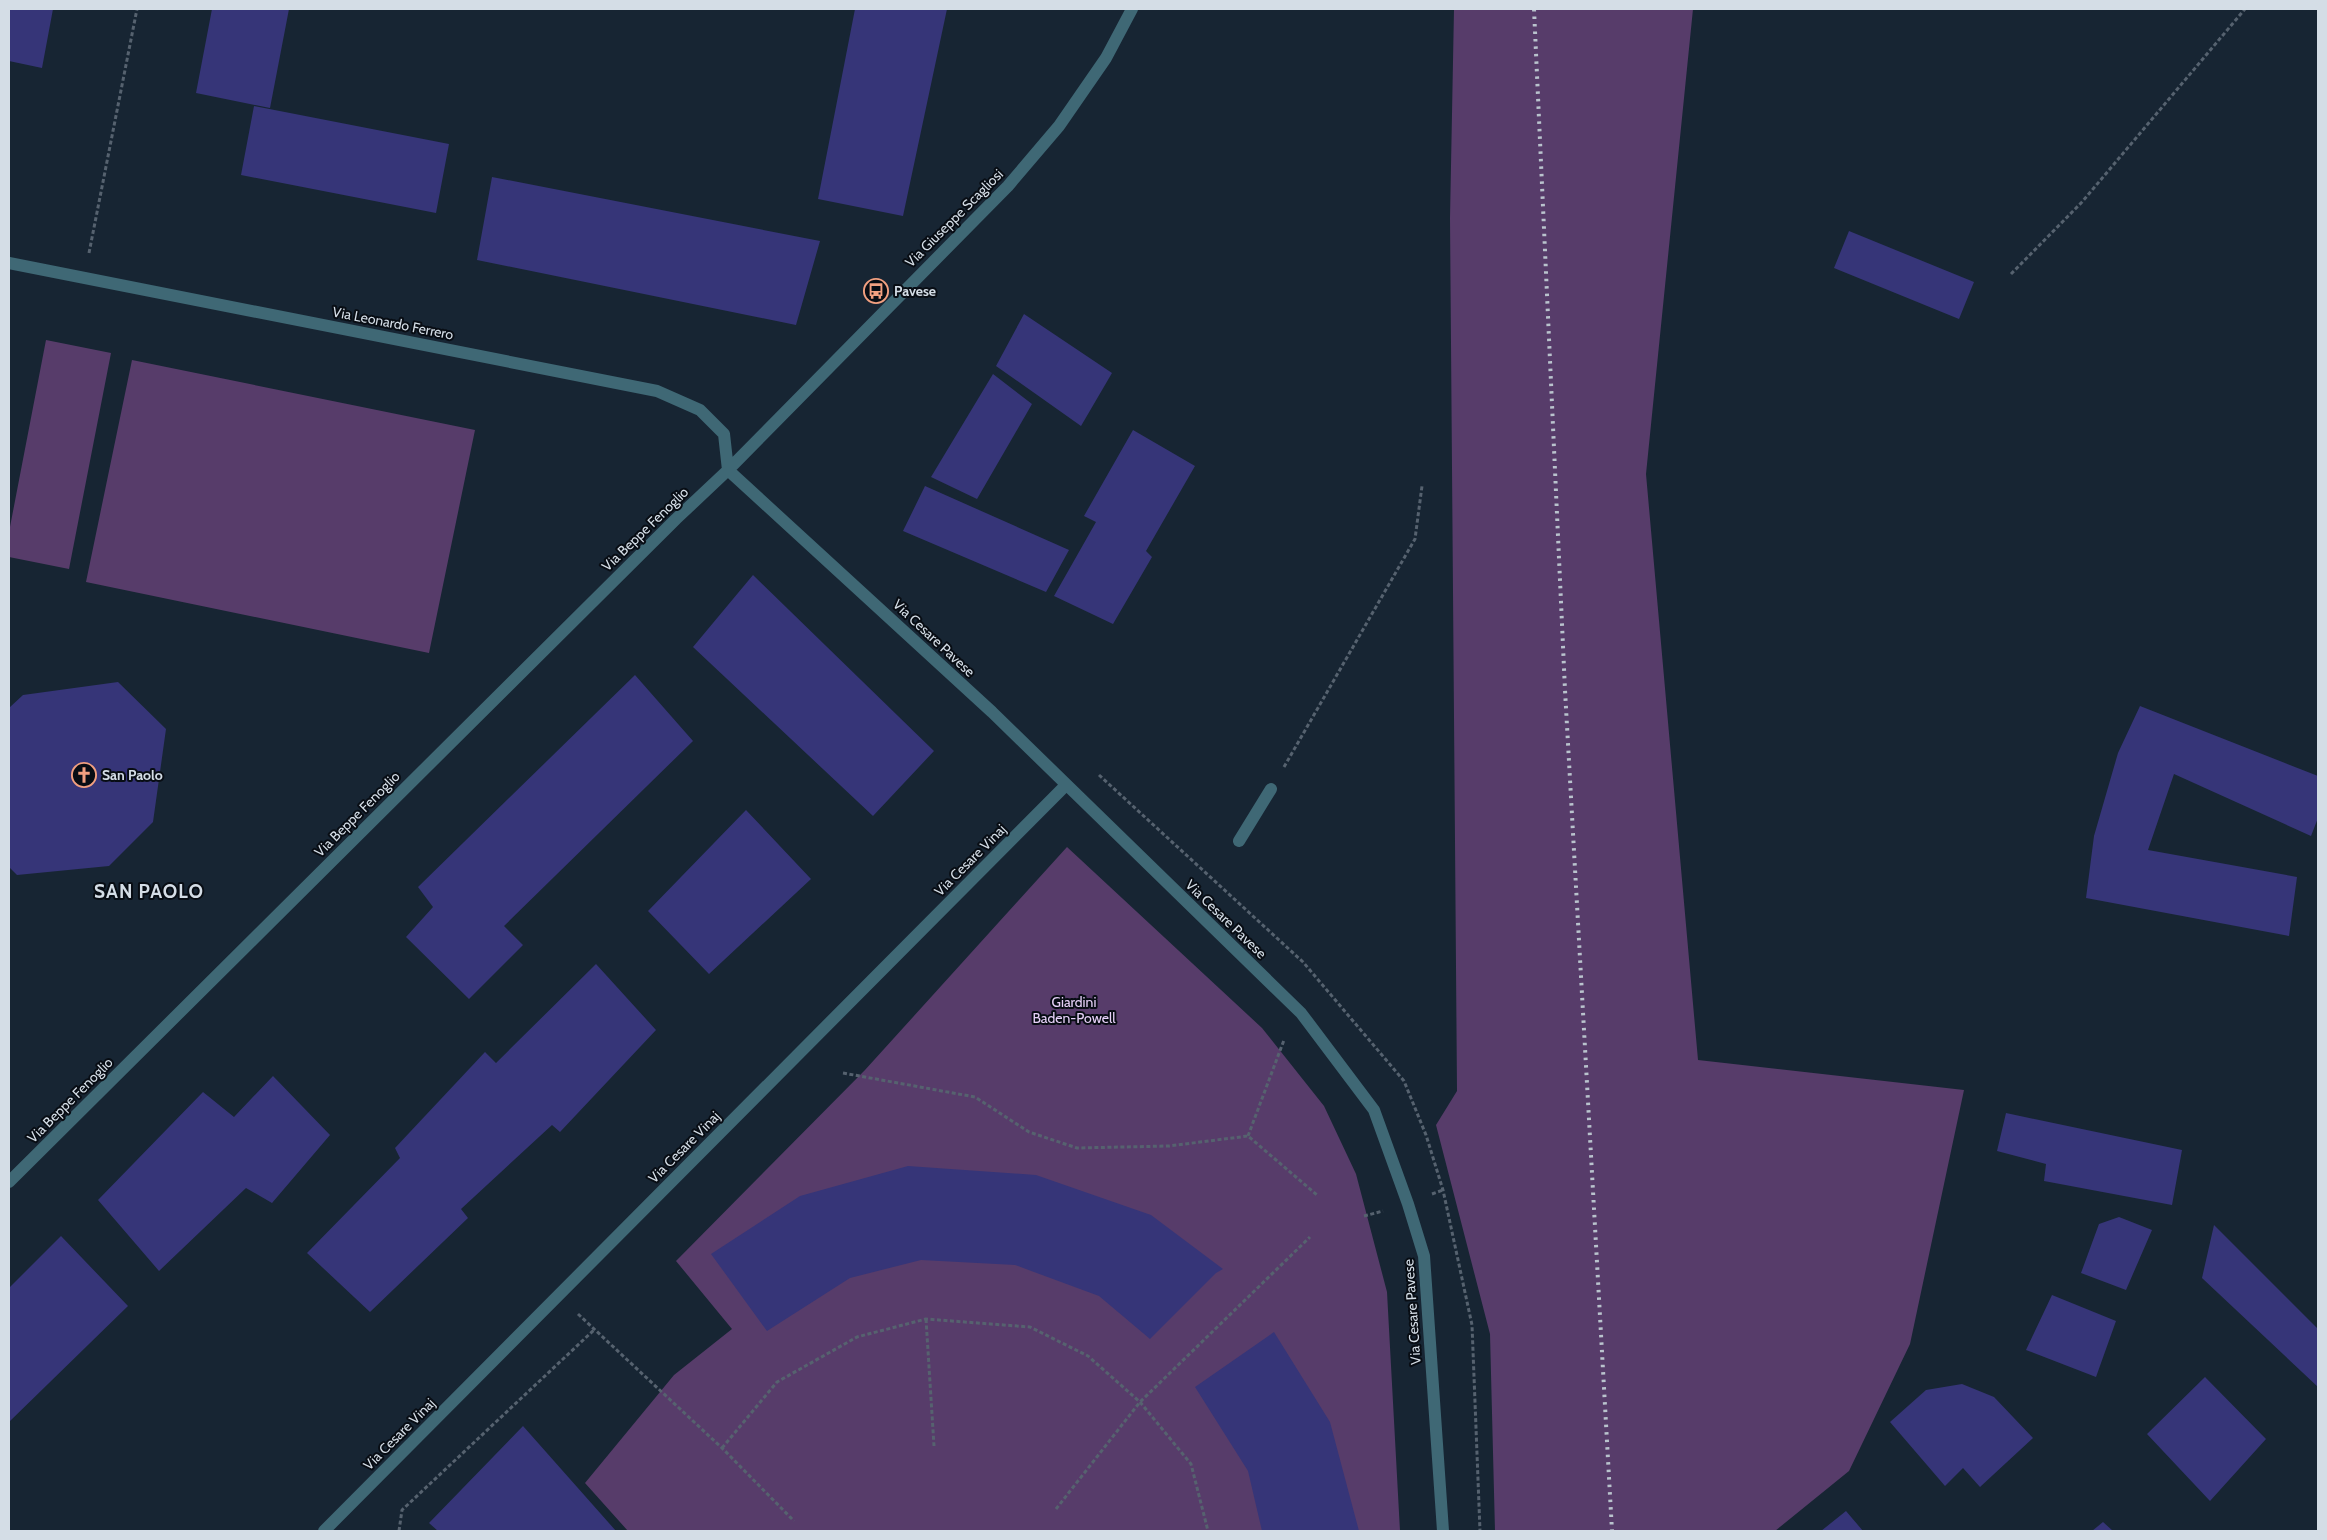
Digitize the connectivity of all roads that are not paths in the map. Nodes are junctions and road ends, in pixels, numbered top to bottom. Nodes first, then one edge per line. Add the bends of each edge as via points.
1 (1132, 9) edge
2 (9, 263) edge
3 (728, 470) junction
4 (1066, 785) junction
5 (1271, 789) road end
6 (1239, 841) dead end
7 (9, 1182) edge
8 (324, 1531) edge
9 (1443, 1531) edge

1 - 3 street, Via Giuseppe Scagliosi via 1106,58 1064,119 1008,186
2 - 3 street, Via Leonardo Ferrero via 657,391 700,410 724,434
3 - 4 street, Via Cesare Pavese via 992,712
3 - 7 street, Via Beppe Fenoglio
4 - 8 street, Via Cesare Vinaj
4 - 9 street, Via Cesare Pavese via 1301,1013 1374,1110 1424,1256
5 - 6 street

